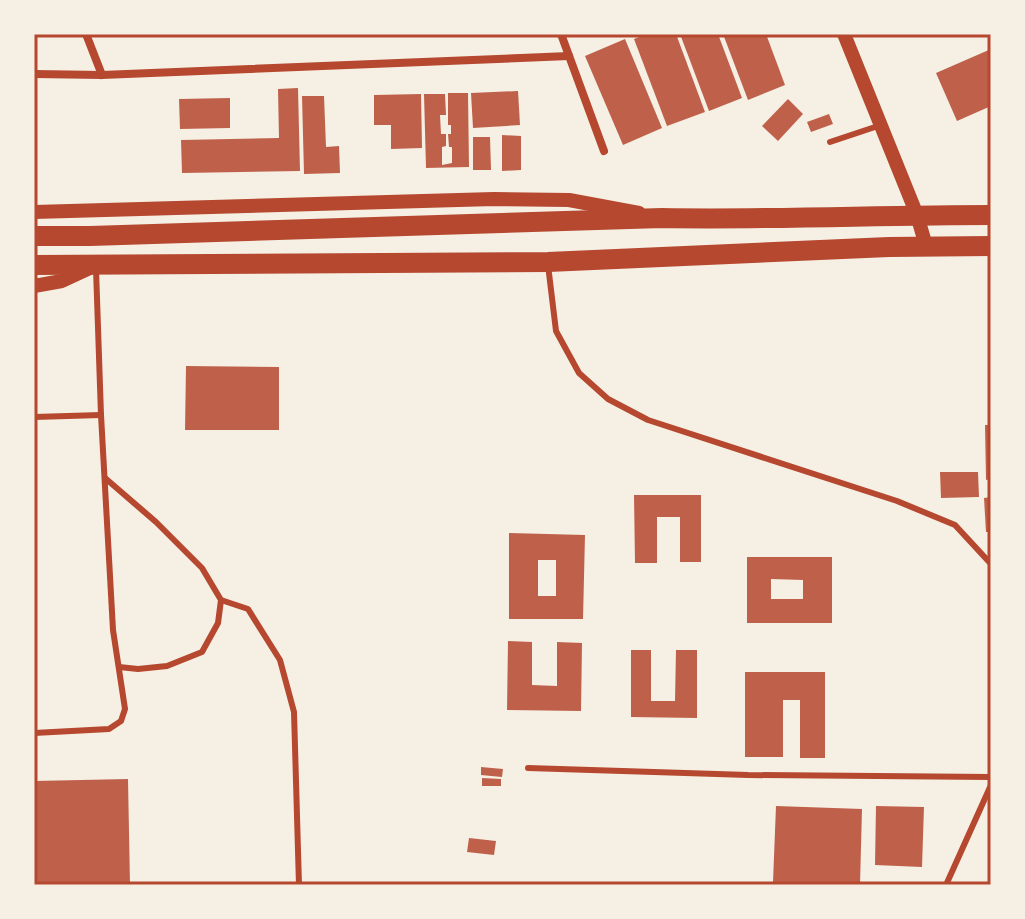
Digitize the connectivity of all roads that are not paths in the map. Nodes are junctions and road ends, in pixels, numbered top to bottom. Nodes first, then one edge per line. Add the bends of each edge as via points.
1 (86, 34) edge
2 (561, 34) edge
3 (844, 34) edge
4 (569, 56) junction
5 (34, 74) edge
6 (102, 75) junction
7 (881, 125) junction
8 (830, 142) dead end
9 (604, 151) dead end
10 (34, 212) edge
11 (917, 215) junction
12 (991, 215) edge
13 (662, 218) junction
14 (34, 236) edge
15 (926, 246) junction
16 (991, 246) edge
17 (548, 262) junction
18 (34, 265) edge
19 (96, 265) junction
20 (34, 286) edge
21 (101, 415) junction
22 (34, 417) edge
23 (105, 478) junction
24 (991, 564) edge
25 (221, 600) junction
26 (119, 667) junction
27 (34, 733) edge
28 (528, 768) dead end
29 (991, 777) edge
30 (991, 785) edge
31 (299, 885) edge
32 (946, 885) edge

1 - 6 street
2 - 4 street
3 - 7 street
4 - 6 street
4 - 9 street
5 - 6 street
7 - 8 lane
7 - 11 street
10 - 13 street via 494,199 569,200
11 - 12 main road
11 - 13 main road
11 - 15 street
13 - 14 main road
15 - 16 main road
15 - 17 main road
17 - 19 main road
17 - 24 lane via 556,331 579,373 608,399 648,420 955,525
18 - 19 main road
19 - 20 street via 62,281
19 - 21 lane
21 - 22 lane
21 - 23 lane
23 - 25 lane via 202,568
23 - 26 lane
25 - 26 lane via 218,623 202,652 167,666
25 - 31 lane via 248,609 280,660 294,712
26 - 27 lane via 125,709 121,721 109,729
28 - 29 lane
30 - 32 lane

